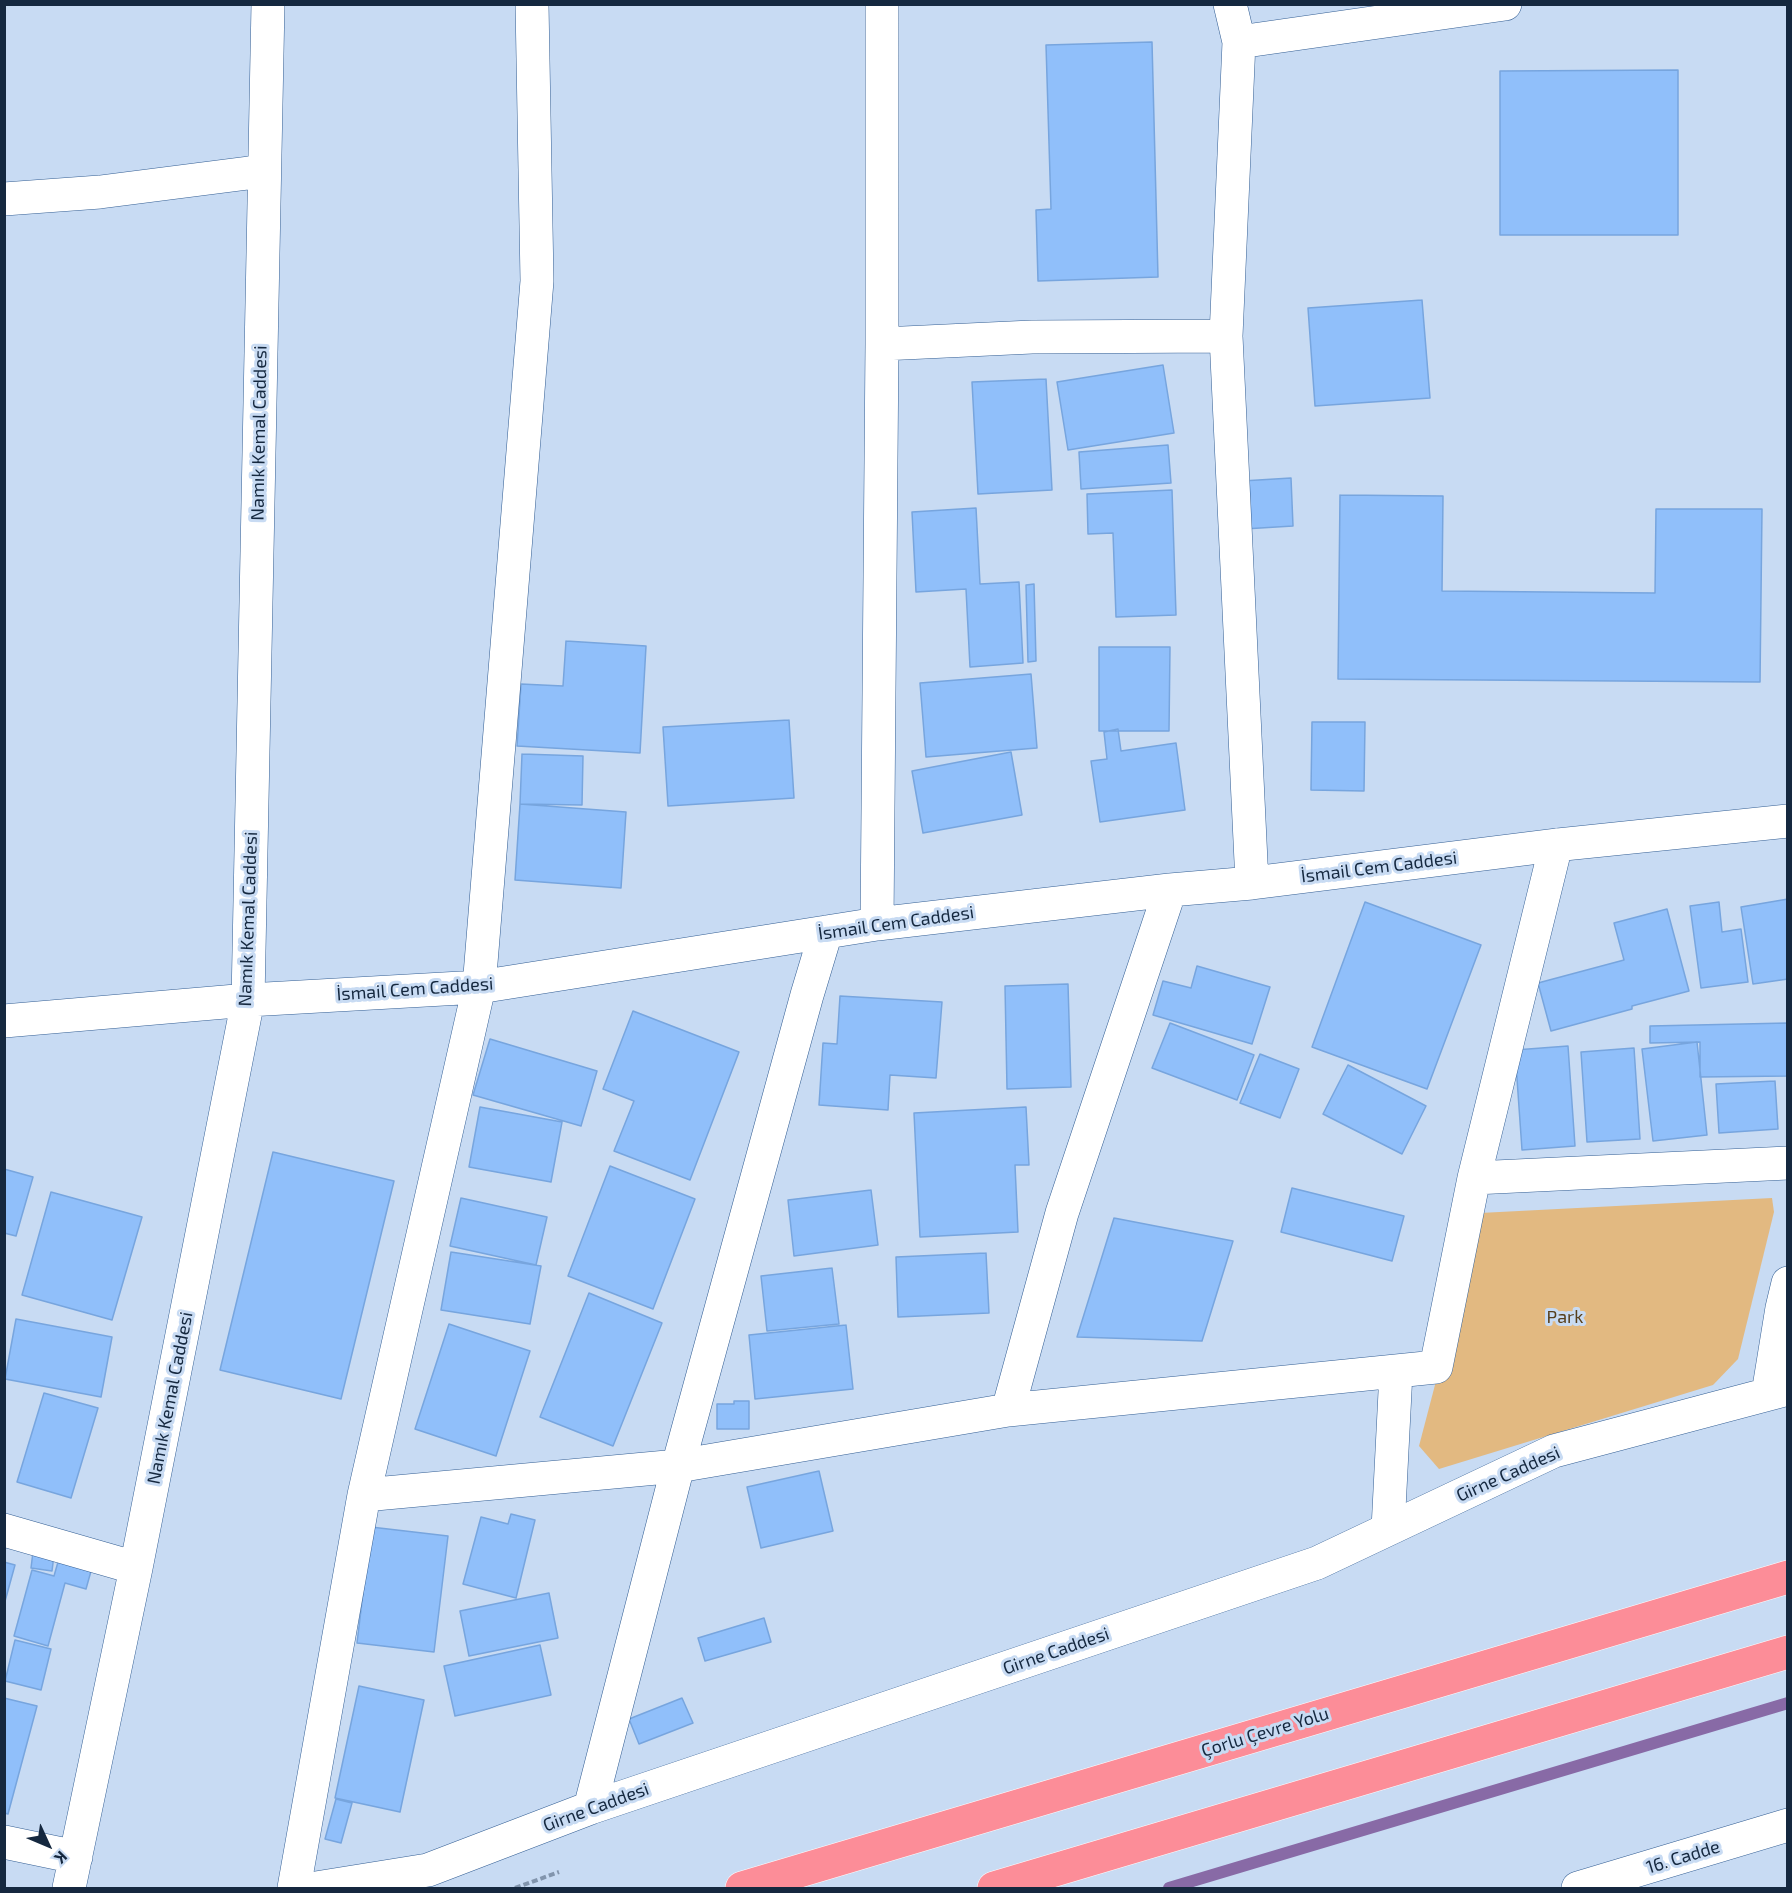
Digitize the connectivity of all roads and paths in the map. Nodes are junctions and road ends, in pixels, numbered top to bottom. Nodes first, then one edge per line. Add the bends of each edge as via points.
1 (268, 4) edge
2 (532, 4) edge
3 (882, 4) edge
4 (1230, 4) edge
5 (1505, 4) edge
6 (1239, 42) junction
7 (264, 171) junction
8 (4, 199) edge
9 (1226, 336) junction
10 (882, 344) junction
11 (1788, 821) edge
12 (1556, 845) junction
13 (1252, 883) junction
14 (1170, 890) junction
15 (877, 924) junction
16 (826, 932) junction
17 (478, 987) junction
18 (248, 1000) junction
19 (4, 1021) edge
20 (1788, 1163) edge
21 (1474, 1178) junction
22 (1788, 1283) edge
23 (1396, 1372) junction
24 (1778, 1391) edge
25 (1008, 1410) junction
26 (678, 1466) junction
27 (364, 1495) junction
28 (1388, 1529) junction
29 (4, 1530) edge
30 (136, 1568) junction
31 (1788, 1577) edge
32 (1788, 1652) edge
33 (590, 1808) junction
34 (1788, 1825) edge
35 (4, 1842) edge
36 (559, 1872) dead end
37 (72, 1873) edge
38 (430, 1879) edge
39 (294, 1888) edge
40 (316, 1888) edge
41 (514, 1888) edge
42 (742, 1888) edge
43 (994, 1888) edge
44 (1578, 1888) edge

1 - 7 street, Namık Kemal Caddesi
2 - 17 street via 537,280
3 - 10 street
4 - 6 street
5 - 6 street
6 - 9 street
7 - 8 street via 100,192
7 - 18 street, Namık Kemal Caddesi
9 - 10 street via 1032,337
9 - 13 street
10 - 15 street
11 - 12 street, İsmail Cem Caddesi
12 - 13 street, İsmail Cem Caddesi
12 - 21 street
13 - 14 street, İsmail Cem Caddesi
14 - 15 street, İsmail Cem Caddesi
14 - 25 street via 1062,1213
15 - 16 street, İsmail Cem Caddesi
16 - 17 street, İsmail Cem Caddesi
16 - 26 street
17 - 18 street, İsmail Cem Caddesi
17 - 27 street
18 - 19 street, İsmail Cem Caddesi
18 - 30 street, Namık Kemal Caddesi
20 - 21 street
21 - 23 street via 1436,1368
22 - 24 street via 1782,1308
23 - 25 street
23 - 28 street
24 - 28 street, Girne Caddesi via 1554,1451
25 - 26 street
26 - 27 street
26 - 33 street
27 - 39 street
28 - 33 street, Girne Caddesi via 1317,1563
29 - 30 street
30 - 37 street, Namık Kemal Caddesi
31 - 42 highway, Çorlu Çevre Yolu
32 - 43 highway
33 - 38 street, Girne Caddesi
34 - 44 street, 16. Cadde
35 - 37 street
36 - 41 path
38 - 40 street, Girne Caddesi

